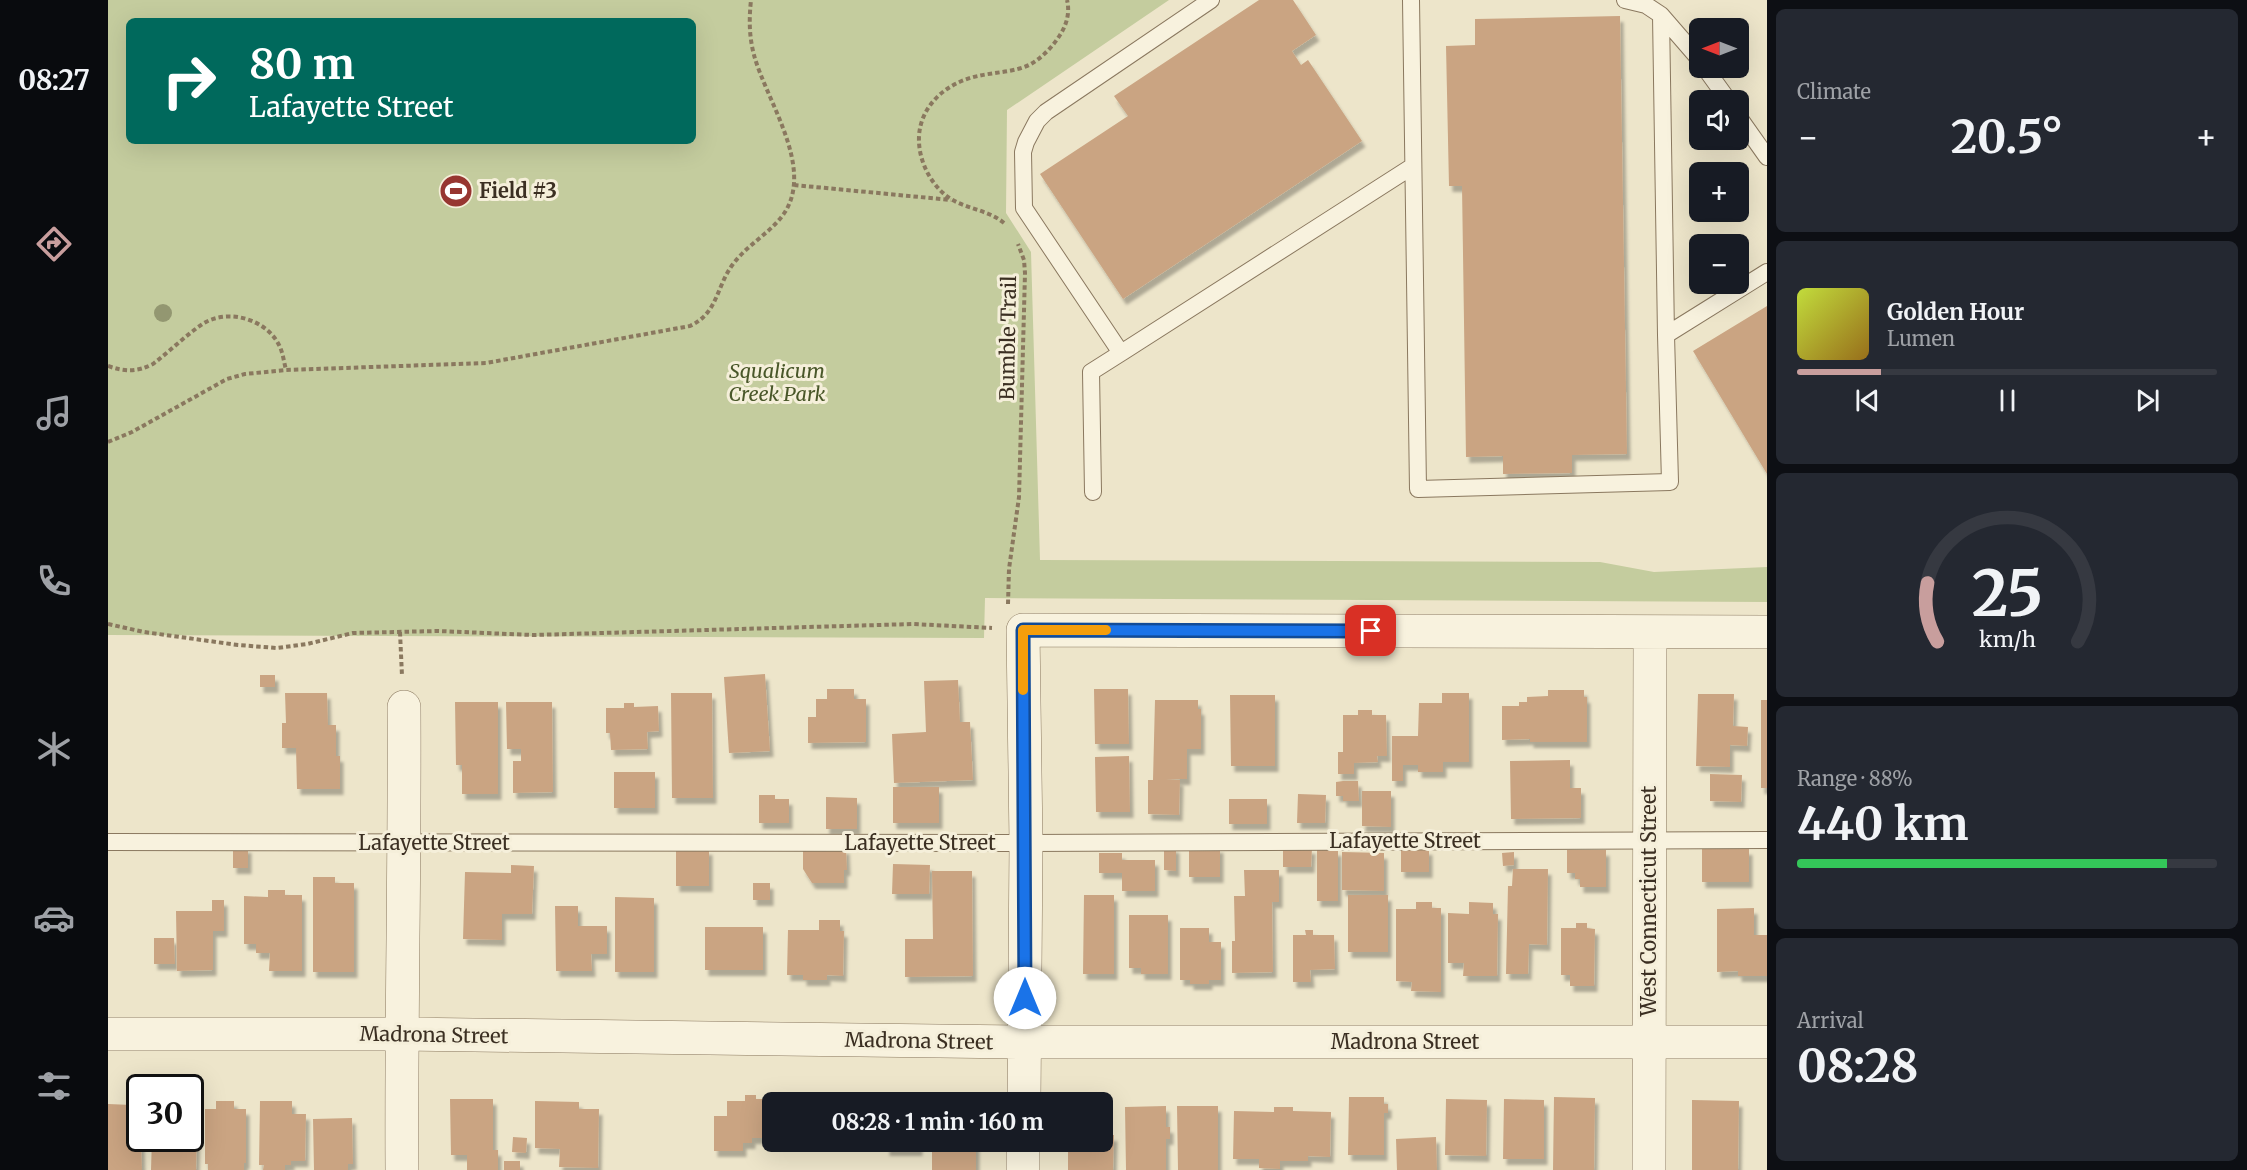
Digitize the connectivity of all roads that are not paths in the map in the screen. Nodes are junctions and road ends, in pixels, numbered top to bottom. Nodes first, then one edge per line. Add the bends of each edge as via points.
1 (1212, 0) edge
2 (1411, 0) edge
3 (1625, 0) edge
4 (1661, 15) junction
5 (1689, 47) edge
6 (1749, 132) edge
7 (1767, 157) edge
8 (1413, 166) junction
9 (1767, 272) edge
10 (1666, 334) junction
11 (1121, 353) junction
12 (1093, 492) dead end
13 (1650, 632) junction
14 (1767, 632) edge
15 (404, 707) road end
16 (1650, 839) junction
17 (1767, 840) edge
18 (108, 842) edge
19 (405, 843) junction
20 (1026, 843) junction
21 (108, 1034) edge
22 (401, 1034) junction
23 (1025, 1042) junction
24 (1649, 1042) junction
25 (1767, 1042) edge
26 (1024, 1092) edge
27 (1023, 1152) edge
28 (402, 1170) edge
29 (1023, 1170) edge
30 (1649, 1170) edge

1 - 11 lane via 1046,112 1037,121 1023,152 1024,208
2 - 8 lane
3 - 4 lane via 1646,4
4 - 5 lane
4 - 10 lane
6 - 7 lane
8 - 10 lane via 1418,489 1670,482
8 - 11 lane
9 - 10 lane
11 - 12 lane via 1091,372
13 - 14 street
13 - 16 street, West Connecticut Street
13 - 20 street via 1023,630
15 - 19 street
16 - 17 lane, Lafayette Street
16 - 20 lane, Lafayette Street
16 - 24 street, West Connecticut Street
18 - 19 lane, Lafayette Street
19 - 20 lane, Lafayette Street
19 - 22 street
20 - 23 street
21 - 22 street, Madrona Street
22 - 23 street, Madrona Street
22 - 28 street
23 - 24 street, Madrona Street
23 - 26 street
24 - 25 street, Madrona Street
24 - 30 street, West Connecticut Street
27 - 29 street

